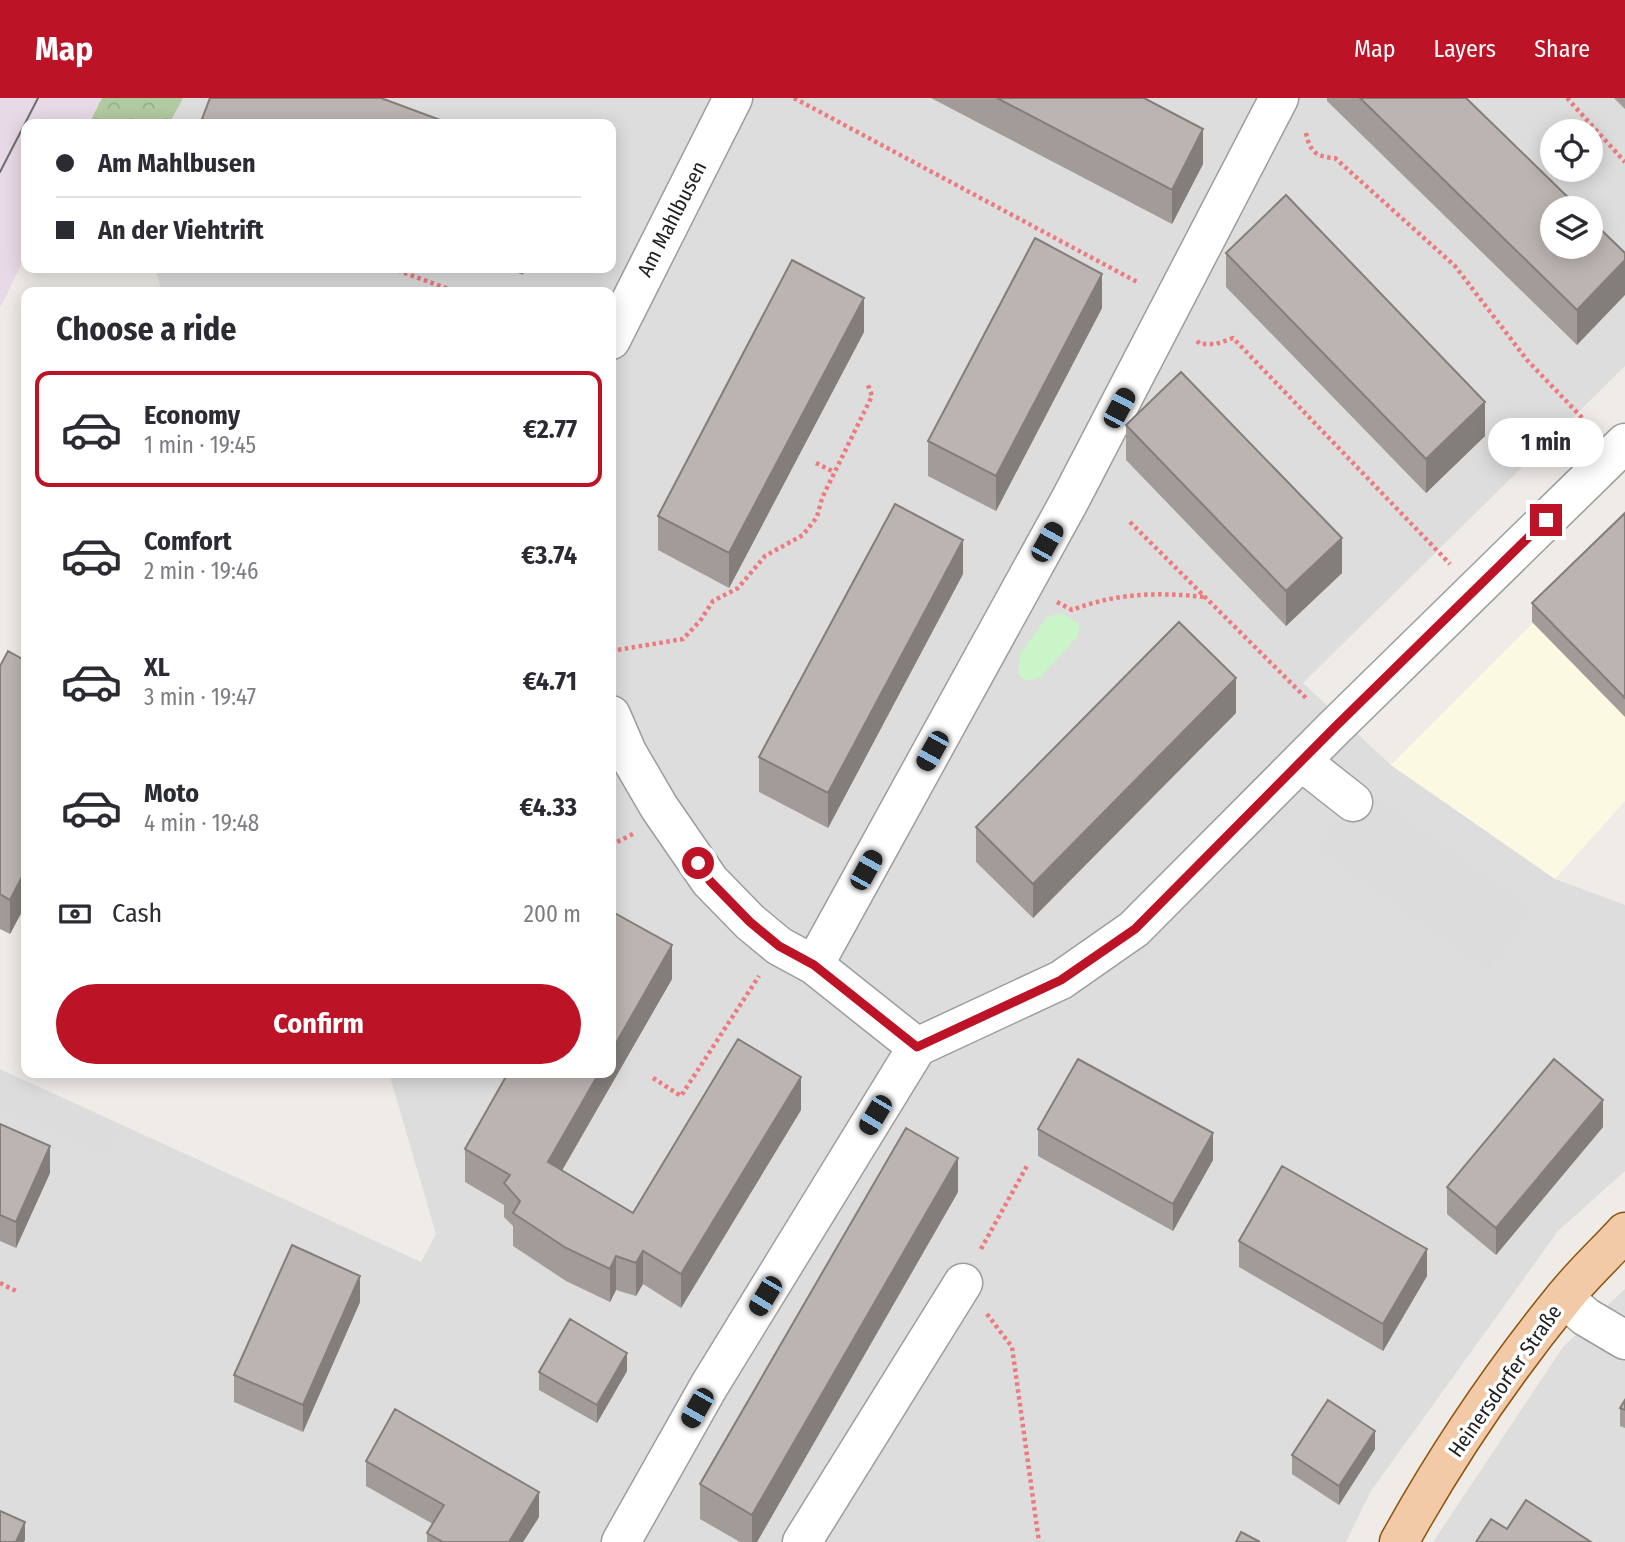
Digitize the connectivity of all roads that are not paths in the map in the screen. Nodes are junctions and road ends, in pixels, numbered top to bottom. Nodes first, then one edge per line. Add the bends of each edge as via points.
1 (733, 98) edge
2 (1277, 102) edge
3 (616, 330) edge
4 (1625, 443) edge
5 (616, 727) edge
6 (1301, 761) junction
7 (1353, 802) dead end
8 (814, 965) junction
9 (917, 1047) junction
10 (1625, 1232) edge
11 (962, 1283) road end
12 (1564, 1298) junction
13 (1625, 1340) edge
14 (625, 1540) edge
15 (802, 1542) edge
16 (1399, 1542) edge

1 - 3 street, Am Mahlbusen
2 - 8 street via 1024,583
4 - 6 street
5 - 8 street via 659,807 710,881 779,946
6 - 7 street
6 - 9 street via 1135,929 1061,980
8 - 9 street
9 - 14 street via 709,1386
10 - 12 main road, Heinersdorfer Straße
11 - 15 street
12 - 13 street
12 - 16 main road, Heinersdorfer Straße via 1468,1428

